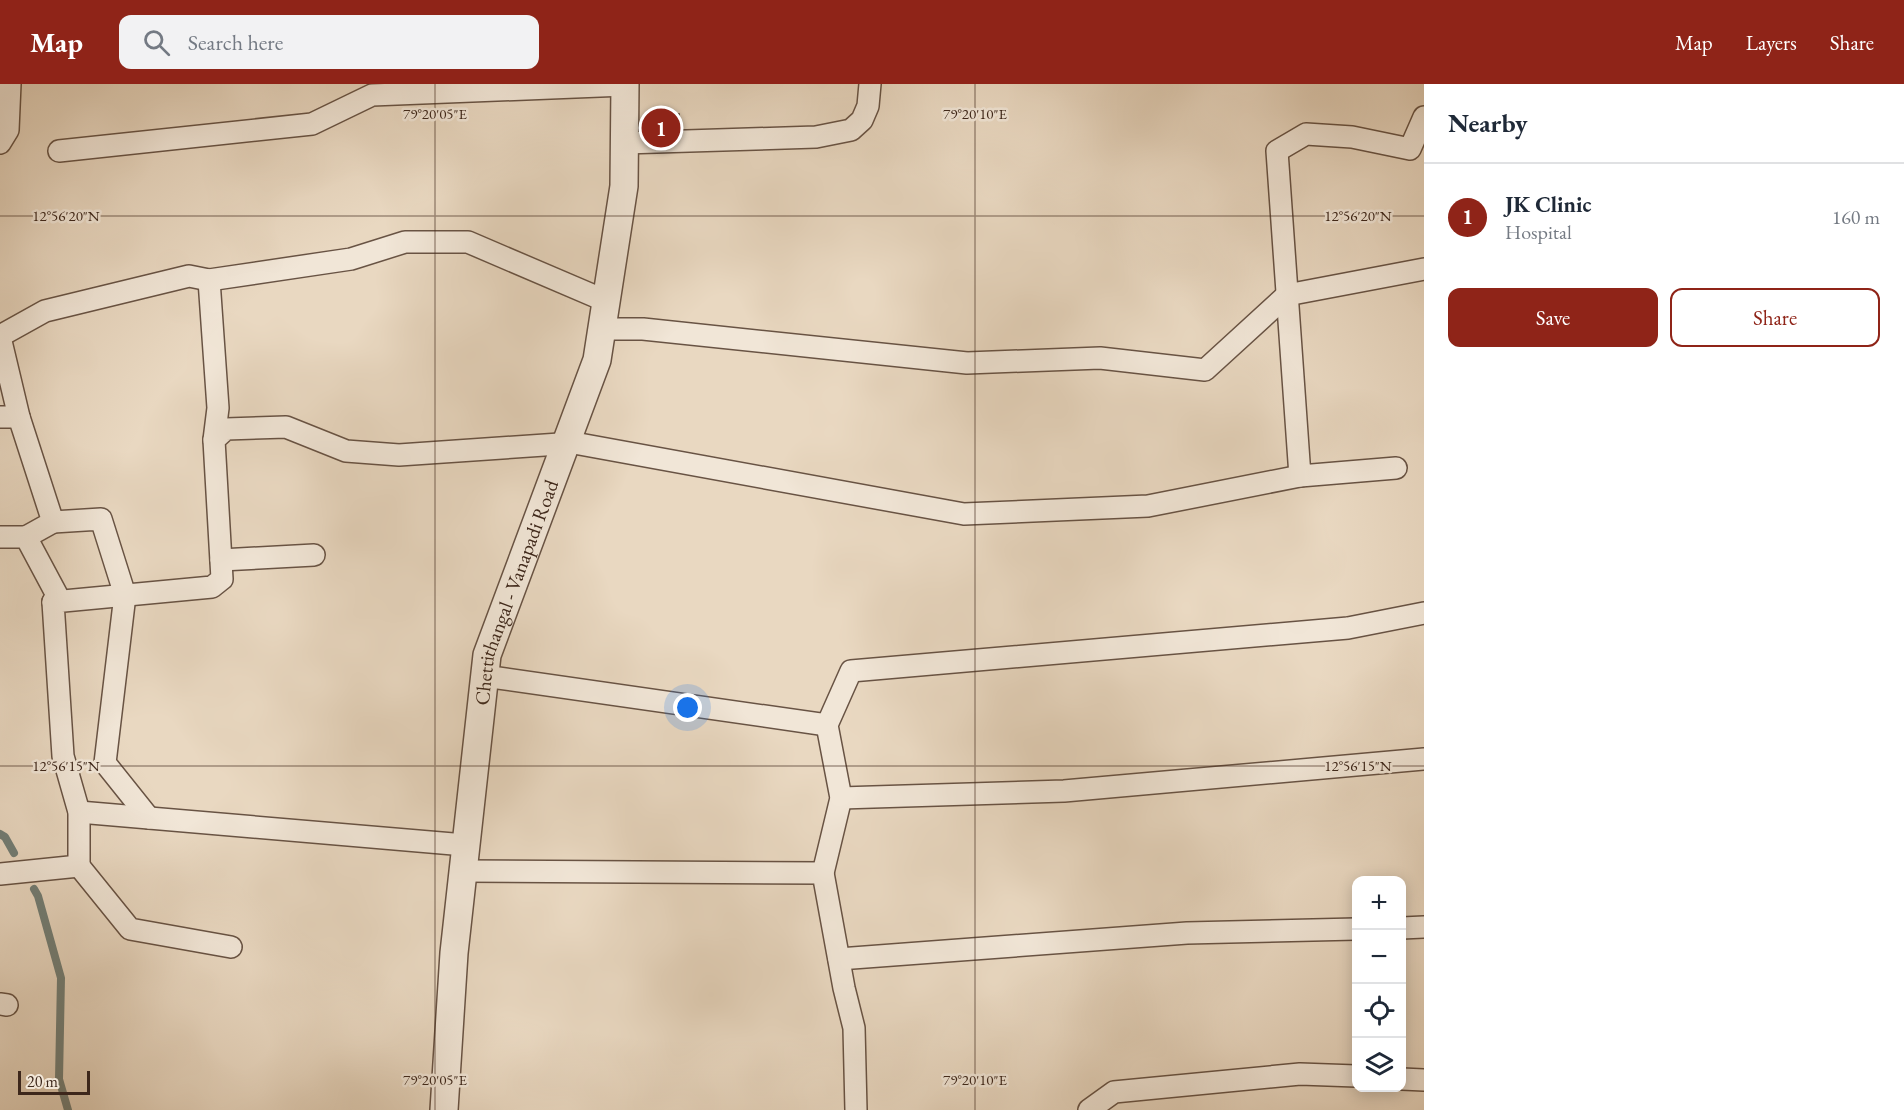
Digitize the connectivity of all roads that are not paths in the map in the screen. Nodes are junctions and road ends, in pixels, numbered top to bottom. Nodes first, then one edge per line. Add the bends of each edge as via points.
1 (10, 84) edge
2 (625, 84) edge
3 (870, 84) edge
4 (1424, 117) edge
5 (0, 143) edge
6 (624, 143) junction
7 (59, 151) dead end
8 (1424, 269) edge
9 (209, 280) junction
10 (1287, 295) junction
11 (606, 301) junction
12 (602, 329) junction
13 (0, 337) edge
14 (9, 417) edge
15 (214, 440) junction
16 (566, 443) junction
17 (1396, 468) dead end
18 (1300, 476) junction
19 (53, 522) junction
20 (0, 537) edge
21 (26, 537) junction
22 (314, 555) dead end
23 (221, 560) junction
24 (125, 595) junction
25 (53, 602) junction
26 (1424, 613) edge
27 (484, 676) junction
28 (827, 725) junction
29 (1424, 759) edge
30 (841, 798) junction
31 (79, 812) junction
32 (149, 818) junction
33 (464, 858) junction
34 (79, 866) junction
35 (824, 873) junction
36 (0, 874) edge
37 (1424, 927) edge
38 (1406, 928) edge
39 (1352, 929) edge
40 (231, 947) dead end
41 (839, 959) junction
42 (1352, 1076) edge
43 (1406, 1079) edge
44 (1424, 1080) edge
45 (444, 1110) edge
46 (856, 1110) edge
47 (1089, 1110) edge

1 - 5 street via 8,130
2 - 6 street, Chettithangal - Vanapadi Road
2 - 7 street via 372,95 312,124
3 - 6 street via 868,105 862,120 852,130 816,137
4 - 10 street via 1410,149 1352,137 1306,134 1277,151
6 - 11 street, Chettithangal - Vanapadi Road via 624,186
8 - 10 street
9 - 11 street via 351,259 405,242 468,242
9 - 13 street via 189,276 45,311
9 - 15 street via 218,408
10 - 12 street via 1205,370 1100,358 967,363 643,329
10 - 18 street
11 - 12 street, Chettithangal - Vanapadi Road
12 - 16 street, Chettithangal - Vanapadi Road via 597,360
13 - 14 street
14 - 19 street
15 - 16 street via 226,429 286,427 346,451 399,455
15 - 23 street
16 - 18 street via 964,514 1148,506
16 - 27 street, Chettithangal - Vanapadi Road via 487,655
17 - 18 street
19 - 21 street
19 - 24 street via 101,519
20 - 21 street
21 - 25 street via 57,595
22 - 23 street
23 - 24 street via 222,579 212,587
24 - 25 street
24 - 32 street via 105,762
25 - 31 street via 63,756
26 - 28 street via 1348,628 852,671
27 - 28 street
27 - 33 street, Chettithangal - Vanapadi Road
28 - 30 street
29 - 30 street via 1065,791
30 - 35 street
31 - 32 street
31 - 34 street
32 - 33 street
33 - 35 street
33 - 45 street, Chettithangal - Vanapadi Road
34 - 36 street
34 - 40 street via 130,928
35 - 41 street
37 - 38 street
39 - 41 street via 1187,933
41 - 46 street via 854,1028
42 - 47 street via 1300,1074 1114,1092
43 - 44 street

